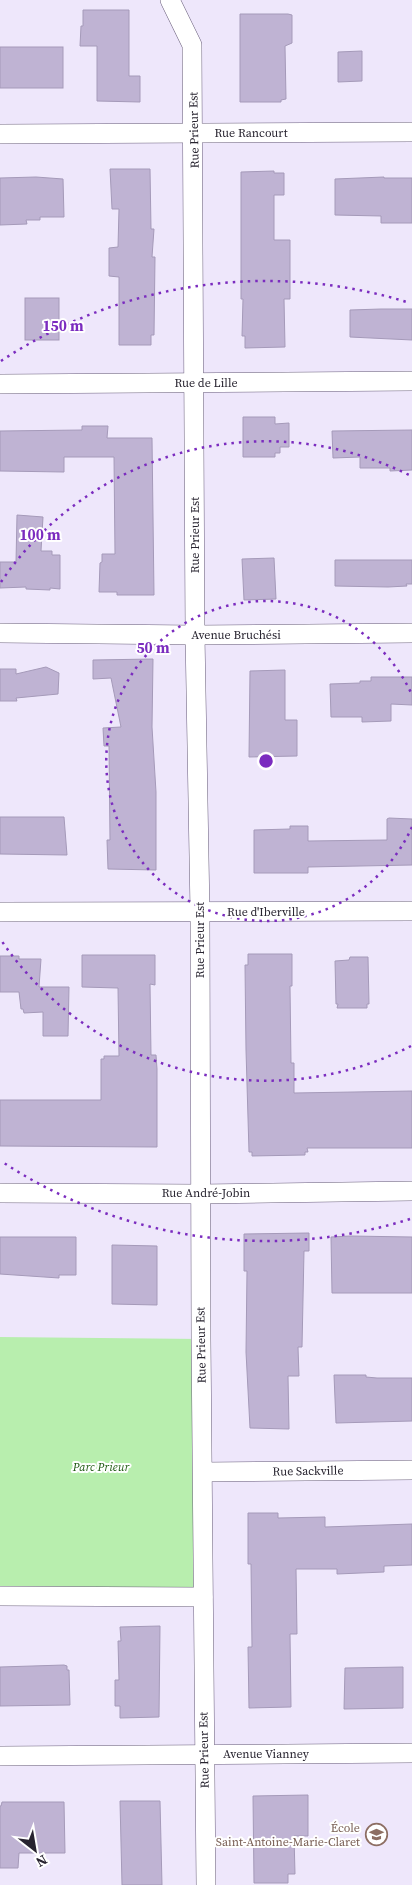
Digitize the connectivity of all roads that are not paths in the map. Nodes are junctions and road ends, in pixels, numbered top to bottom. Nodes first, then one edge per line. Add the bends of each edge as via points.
1 (170, 0) edge
2 (412, 132) edge
3 (194, 133) junction
4 (0, 134) edge
5 (195, 382) junction
6 (412, 382) edge
7 (0, 384) edge
8 (0, 633) edge
9 (412, 633) edge
10 (195, 635) junction
11 (412, 911) edge
12 (0, 912) edge
13 (200, 912) junction
14 (412, 1191) edge
15 (0, 1193) edge
16 (200, 1194) junction
17 (412, 1470) edge
18 (203, 1472) junction
19 (0, 1596) edge
20 (203, 1597) junction
21 (412, 1753) edge
22 (204, 1754) junction
23 (0, 1756) edge
24 (206, 1885) edge

1 - 3 street, Rue Prieur Est via 192,46
2 - 3 street, Rue Rancourt
3 - 4 street, Rue Rancourt
3 - 5 street, Rue Prieur Est
5 - 6 street, Rue de Lille
5 - 7 street, Rue de Lille
5 - 10 street, Rue Prieur Est
8 - 10 street, Avenue Bruchési
9 - 10 street, Avenue Bruchési
10 - 13 street, Rue Prieur Est
11 - 13 street, Rue d'Iberville
12 - 13 street, Rue d'Iberville
13 - 16 street, Rue Prieur Est
14 - 16 street, Rue André-Jobin
15 - 16 street, Rue André-Jobin
16 - 18 street, Rue Prieur Est
17 - 18 street, Rue Sackville
18 - 20 street, Rue Prieur Est
19 - 20 street
20 - 22 street, Rue Prieur Est
21 - 22 street, Avenue Vianney
22 - 23 street, Avenue Vianney
22 - 24 street, Rue Prieur Est

